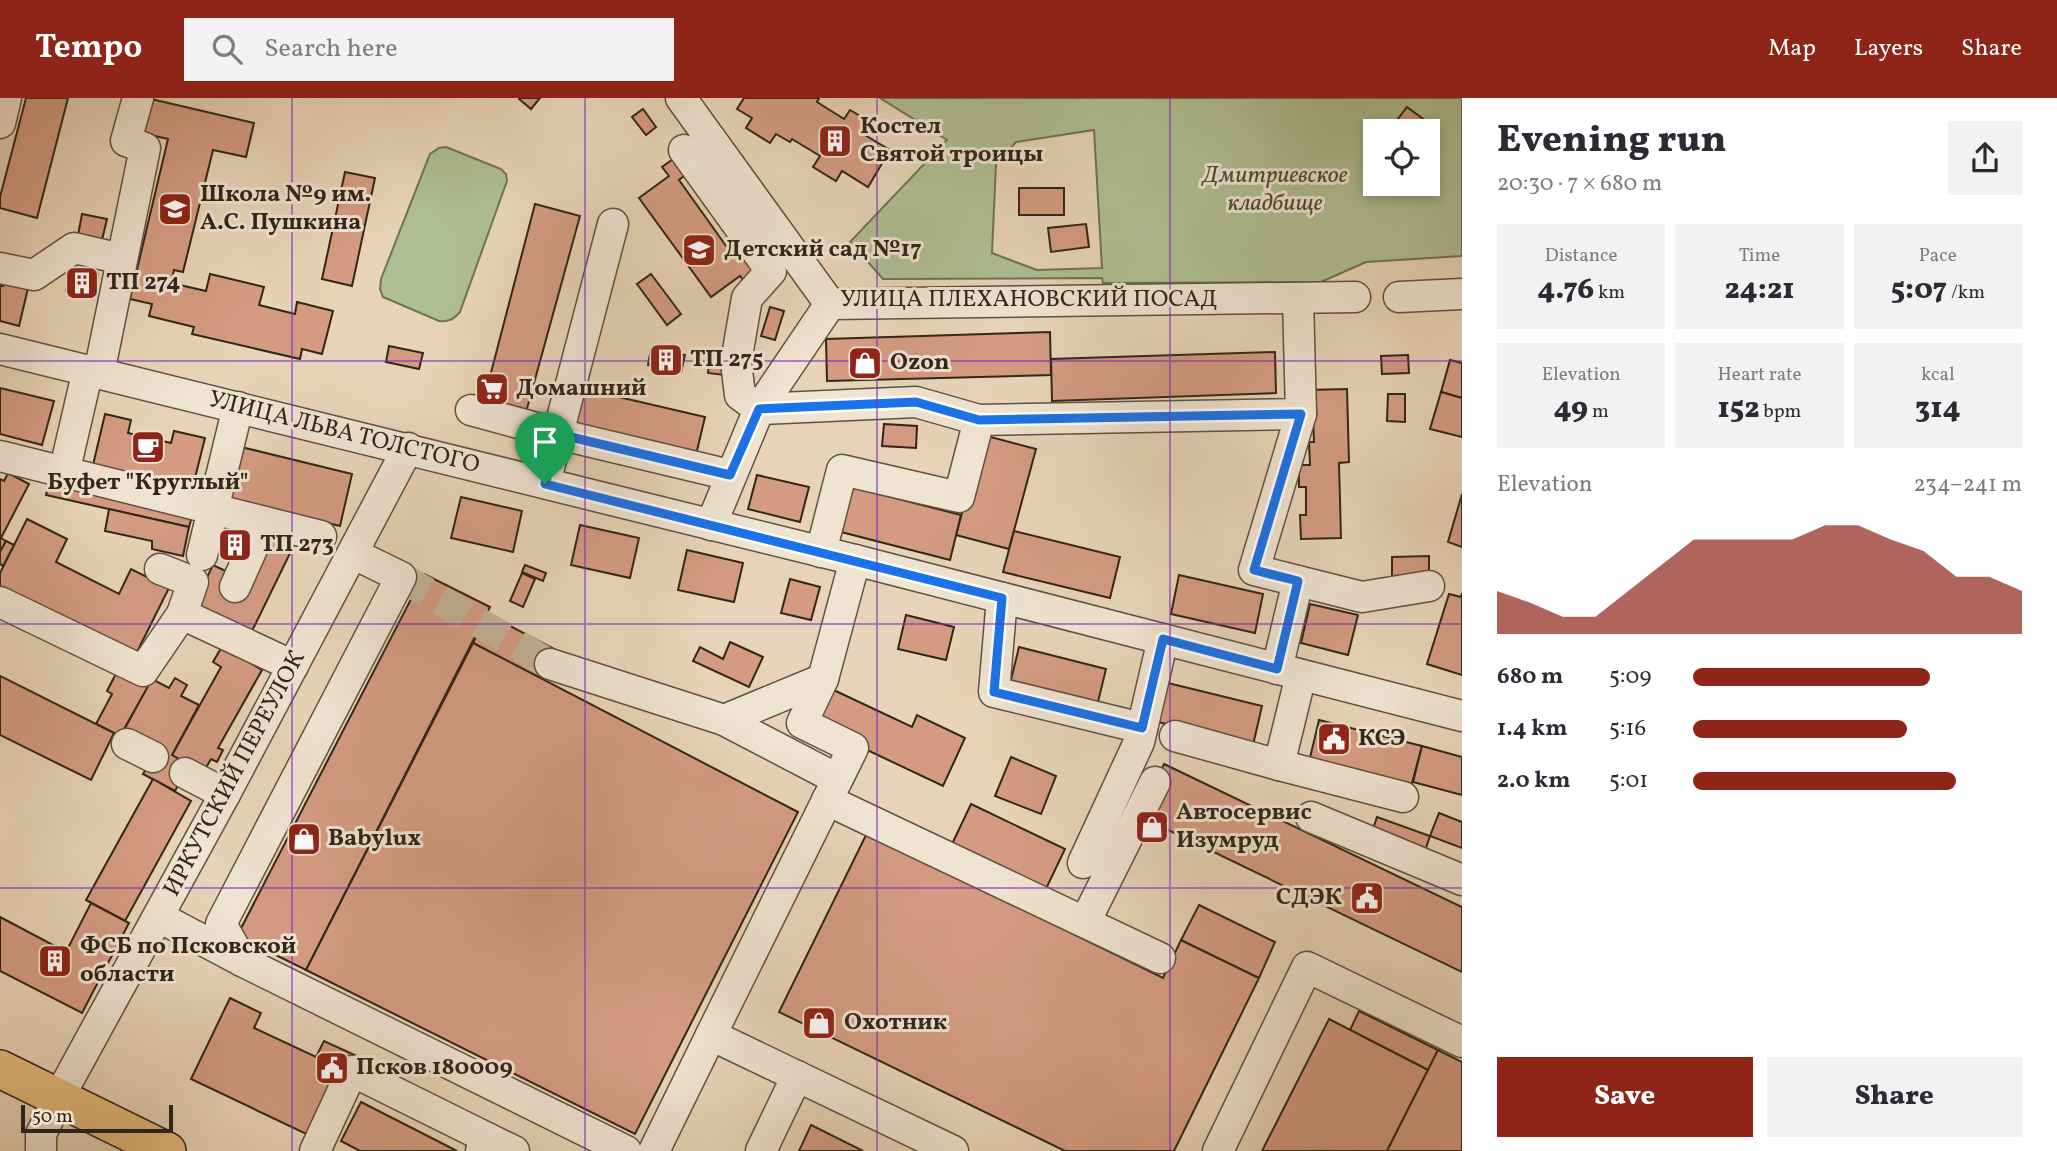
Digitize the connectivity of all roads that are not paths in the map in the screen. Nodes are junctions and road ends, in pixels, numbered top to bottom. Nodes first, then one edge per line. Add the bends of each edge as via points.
1 (6, 98) edge
2 (138, 98) edge
3 (681, 98) edge
4 (0, 123) edge
5 (684, 150) dead end
6 (613, 224) dead end
7 (122, 259) junction
8 (0, 268) edge
9 (1462, 293) edge
10 (1354, 297) dead end
11 (1399, 297) dead end
12 (1298, 298) junction
13 (830, 304) junction
14 (0, 349) edge
15 (93, 371) junction
16 (238, 407) junction
17 (759, 409) junction
18 (471, 410) dead end
19 (1301, 414) junction
20 (979, 420) junction
21 (558, 434) junction
22 (408, 448) junction
23 (0, 456) edge
24 (64, 473) junction
25 (730, 475) junction
26 (545, 484) junction
27 (212, 509) junction
28 (264, 522) junction
29 (712, 525) junction
30 (321, 536) dead end
31 (821, 552) junction
32 (354, 554) junction
33 (202, 555) dead end
34 (855, 560) junction
35 (160, 569) dead end
36 (1298, 581) junction
37 (1429, 586) dead end
38 (235, 587) dead end
39 (1002, 598) junction
40 (0, 602) edge
41 (182, 614) junction
42 (1163, 639) junction
43 (550, 664) tunnel mouth
44 (293, 666) junction
45 (1289, 672) junction
46 (823, 679) junction
47 (1462, 716) edge
48 (724, 720) junction
49 (1142, 728) junction
50 (1175, 736) dead end
51 (1279, 765) junction
52 (185, 773) dead end
53 (1155, 782) dead end
54 (832, 790) junction
55 (225, 794) junction
56 (1404, 797) dead end
57 (1311, 817) dead end
58 (1083, 863) dead end
59 (1462, 880) edge
60 (159, 916) junction
61 (1085, 922) junction
62 (1160, 958) dead end
63 (242, 961) junction
64 (710, 1035) junction
65 (1462, 1042) edge
66 (0, 1069) edge
67 (797, 1076) junction
68 (59, 1097) junction
69 (895, 1139) edge
70 (484, 1145) edge
71 (41, 1151) edge
72 (167, 1151) edge
73 (315, 1151) edge
74 (514, 1151) edge
75 (626, 1151) edge
76 (654, 1151) edge
77 (761, 1151) edge
78 (953, 1151) edge
79 (1218, 1151) edge

1 - 4 street
2 - 7 street via 126,141 145,148
3 - 13 street, УЛИЦА ПЛЕХАНОВСКИЙ ПОСАД
5 - 17 street via 771,271 747,298 736,362 740,396
6 - 21 street
7 - 8 street via 74,248 34,275
7 - 15 street
9 - 11 street
10 - 12 street, УЛИЦА ПЛЕХАНОВСКИЙ ПОСАД
12 - 13 street, УЛИЦА ПЛЕХАНОВСКИЙ ПОСАД
12 - 19 street
13 - 17 street
14 - 15 street, УЛИЦА ЛЬВА ТОЛСТОГО
15 - 16 street, УЛИЦА ЛЬВА ТОЛСТОГО
15 - 24 street
16 - 22 street, УЛИЦА ЛЬВА ТОЛСТОГО
16 - 27 street
17 - 20 street via 916,402
17 - 25 street
18 - 21 street
19 - 20 street
19 - 36 street via 1254,570
20 - 31 street via 959,498 842,470
21 - 25 street
21 - 26 street
22 - 26 street, УЛИЦА ЛЬВА ТОЛСТОГО
22 - 32 street, ИРКУТСКИЙ ПЕРЕУЛОК
23 - 24 street
24 - 27 street
25 - 29 street
26 - 29 street, УЛИЦА ЛЬВА ТОЛСТОГО
27 - 28 street
27 - 33 street
28 - 30 street
28 - 38 street
29 - 31 street, УЛИЦА ЛЬВА ТОЛСТОГО
31 - 34 street, УЛИЦА ЛЬВА ТОЛСТОГО
32 - 44 street, ИРКУТСКИЙ ПЕРЕУЛОК
32 - 63 street via 401,577 221,924
34 - 39 street, УЛИЦА ЛЬВА ТОЛСТОГО
34 - 46 street
35 - 41 street via 193,582
36 - 37 street via 1362,597
36 - 45 street
39 - 42 street, УЛИЦА ЛЬВА ТОЛСТОГО
39 - 49 street via 994,692
40 - 41 street via 142,671
41 - 44 street
42 - 45 street, УЛИЦА ЛЬВА ТОЛСТОГО
42 - 49 street
43 - 48 street
44 - 55 street, ИРКУТСКИЙ ПЕРЕУЛОК
45 - 47 street, УЛИЦА ЛЬВА ТОЛСТОГО
45 - 51 street
46 - 48 street
46 - 54 street via 802,723 853,748
48 - 54 street
49 - 58 street
50 - 51 street
51 - 56 street
52 - 55 street
53 - 61 street
54 - 61 street
54 - 64 street
55 - 60 street, ИРКУТСКИЙ ПЕРЕУЛОК
57 - 59 street
60 - 63 street
60 - 68 street, ИРКУТСКИЙ ПЕРЕУЛОК
61 - 62 street
63 - 75 street
64 - 67 street
64 - 76 street
65 - 79 street via 1307,967
66 - 68 main road
67 - 69 street
67 - 77 street
68 - 71 street, ИРКУТСКИЙ ПЕРЕУЛОК via 41,1135
68 - 72 main road
69 - 78 street
70 - 73 street via 352,1071
70 - 74 street

